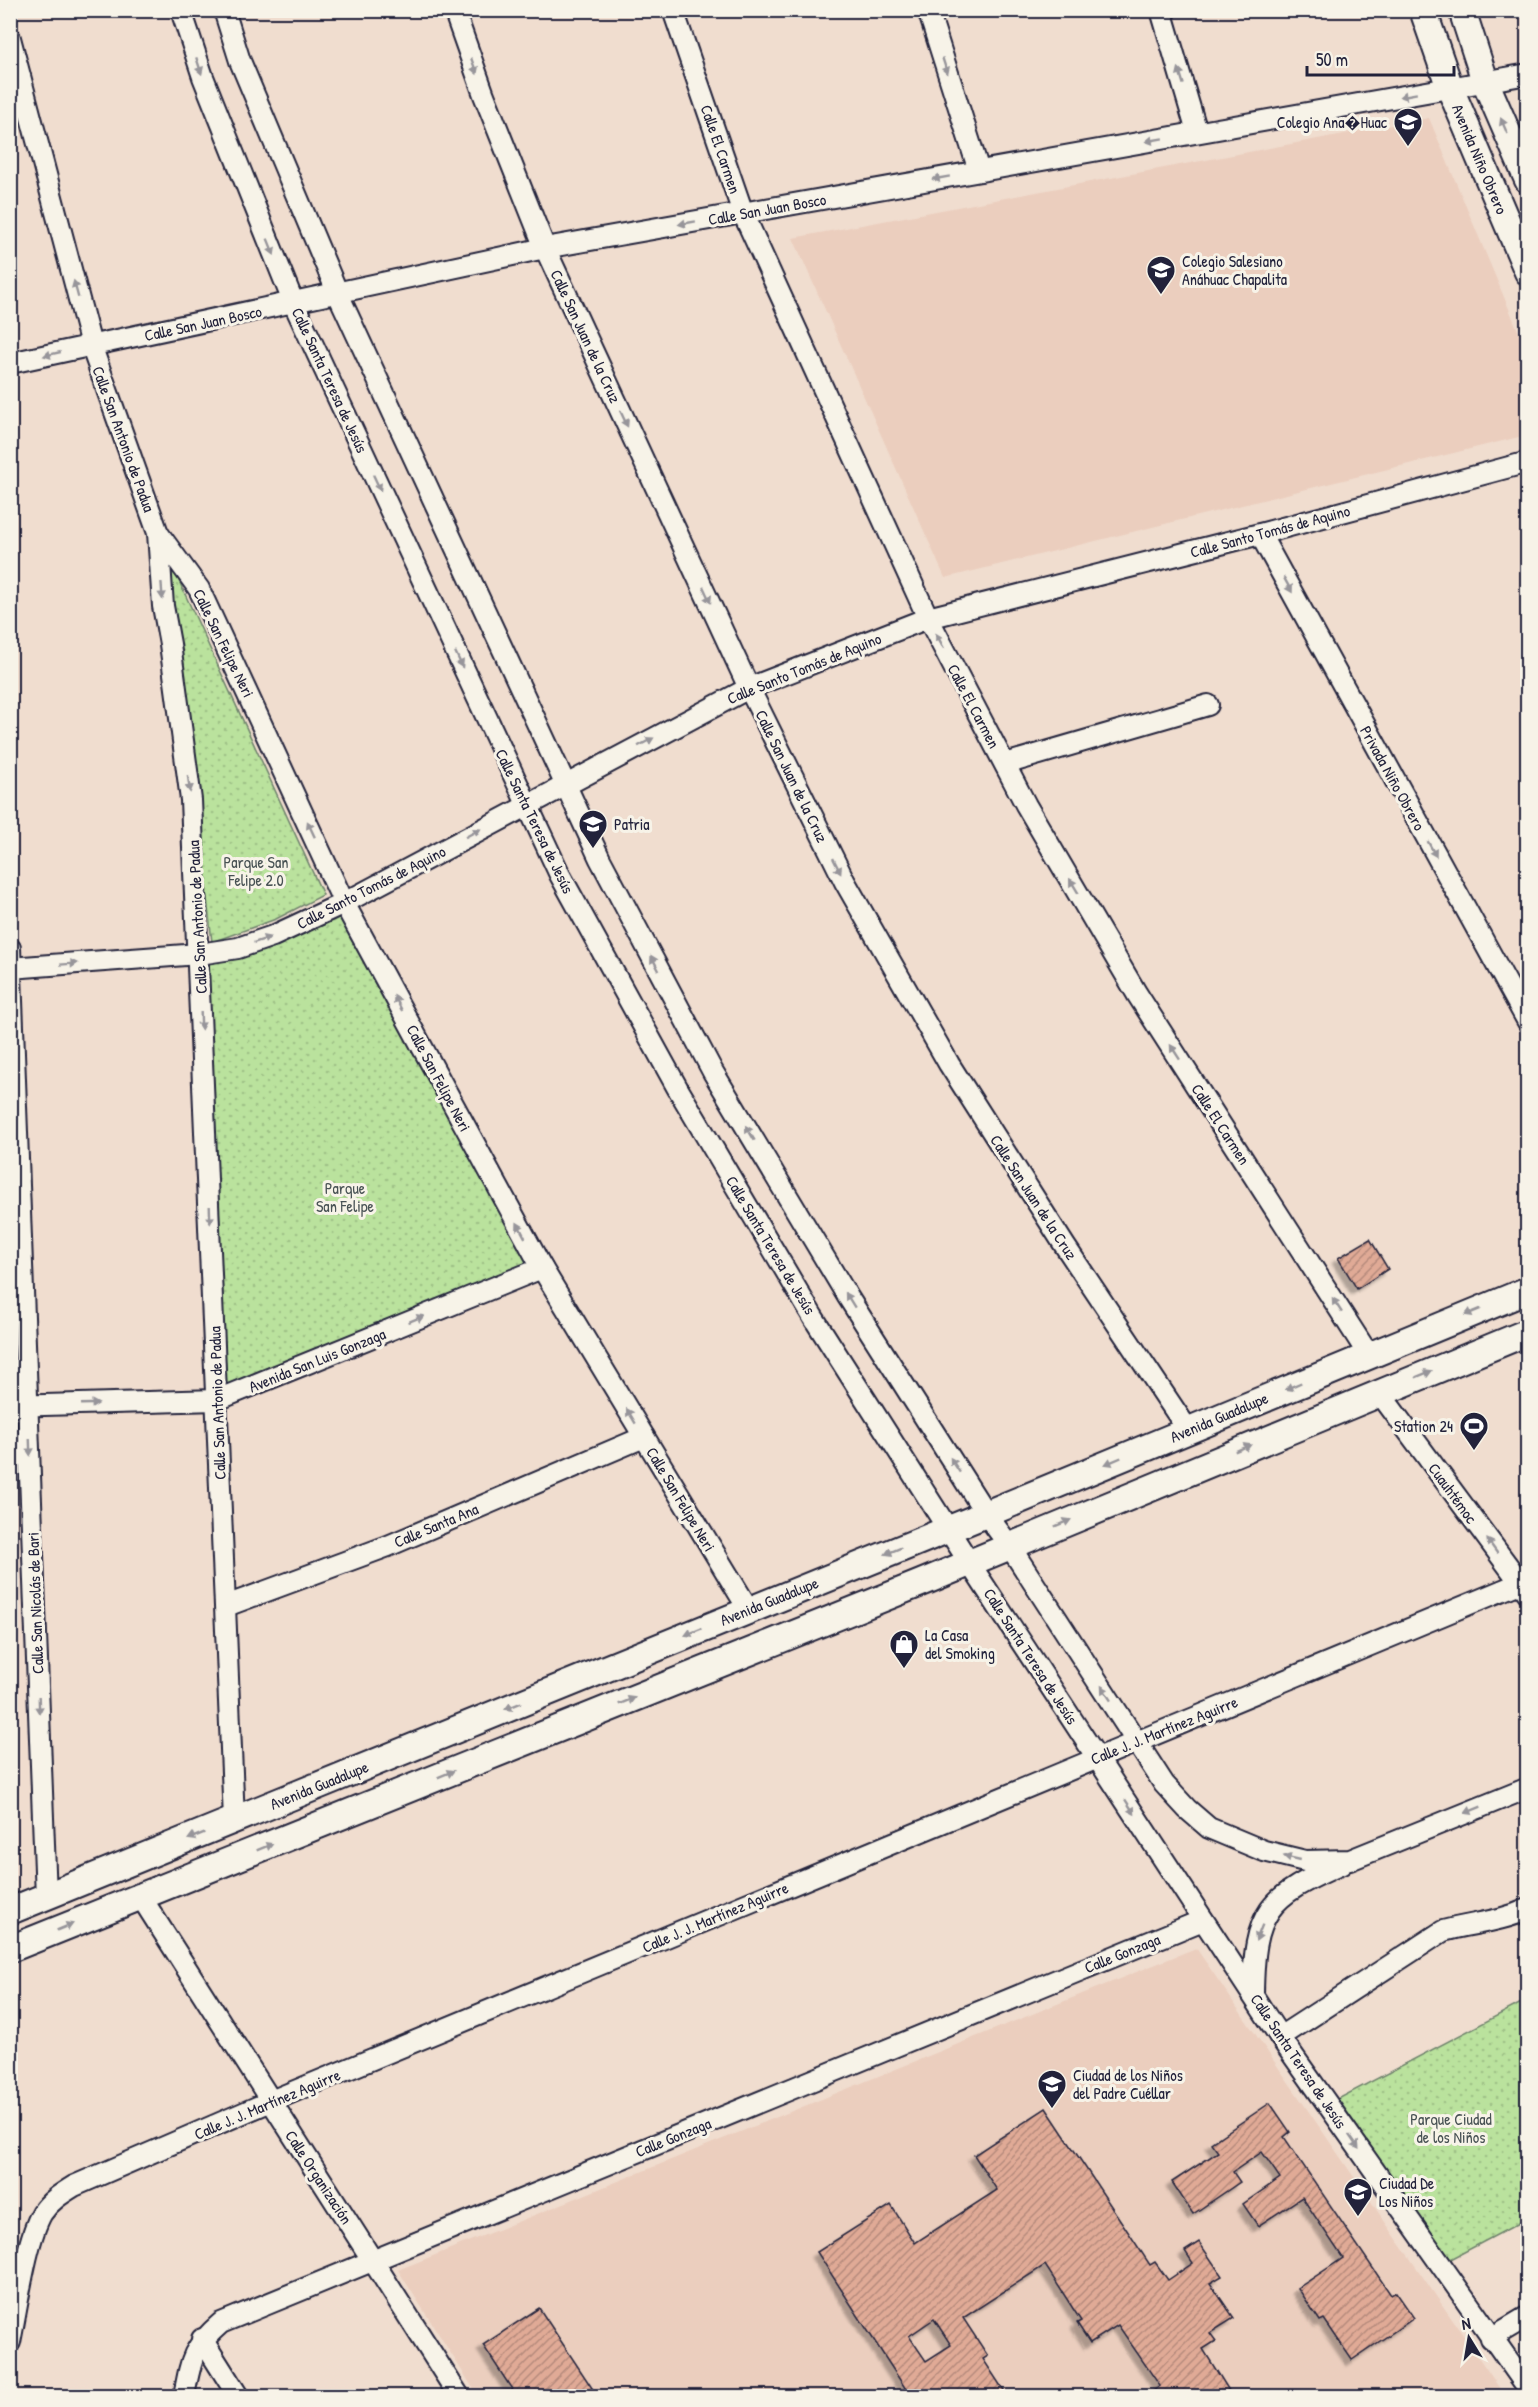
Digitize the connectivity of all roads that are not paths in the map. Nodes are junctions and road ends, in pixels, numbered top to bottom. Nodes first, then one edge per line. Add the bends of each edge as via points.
1 (181, 10) edge
2 (224, 10) edge
3 (454, 10) edge
4 (673, 10) edge
5 (928, 10) edge
6 (1161, 10) edge
7 (1423, 10) edge
8 (1462, 10) edge
9 (10, 38) edge
10 (1527, 74) edge
11 (1485, 81) junction
12 (1450, 88) junction
13 (1197, 132) junction
14 (979, 171) junction
15 (1527, 180) edge
16 (743, 213) junction
17 (545, 249) junction
18 (1527, 272) edge
19 (338, 294) junction
20 (294, 304) junction
21 (90, 345) junction
22 (10, 363) edge
23 (1527, 462) edge
24 (158, 532) junction
25 (1260, 534) junction
26 (928, 618) junction
27 (749, 688) junction
28 (1208, 705) dead end
29 (1005, 764) junction
30 (565, 785) junction
31 (526, 805) junction
32 (344, 903) junction
33 (10, 948) edge
34 (199, 954) junction
35 (11, 968) edge
36 (1527, 1022) edge
37 (542, 1268) junction
38 (1527, 1290) edge
39 (1527, 1332) edge
40 (1368, 1354) junction
41 (1379, 1392) junction
42 (217, 1400) junction
43 (19, 1406) edge
44 (1188, 1430) junction
45 (644, 1437) junction
46 (986, 1514) junction
47 (947, 1529) junction
48 (1009, 1545) junction
49 (969, 1562) junction
50 (1524, 1588) edge
51 (226, 1606) junction
52 (749, 1610) junction
53 (1138, 1742) junction
54 (1098, 1758) junction
55 (1527, 1788) edge
56 (234, 1820) junction
57 (1350, 1860) junction
58 (141, 1897) junction
59 (46, 1898) junction
60 (1527, 1908) edge
61 (10, 1911) edge
62 (1203, 1920) junction
63 (10, 1949) edge
64 (1254, 1994) junction
65 (1280, 2037) junction
66 (271, 2101) junction
67 (372, 2260) junction
68 (1527, 2316) edge
69 (1491, 2338) junction
70 (202, 2339) junction
71 (10, 2342) edge
72 (1527, 2388) edge
73 (184, 2397) edge
74 (238, 2397) edge
75 (459, 2397) edge

1 -> 20 street, Calle Santa Teresa de Jesús via 203,77
2 - 19 street via 240,61
3 -> 17 street, Calle San Juan de la Cruz
4 - 16 street, Calle El Carmen
5 -> 14 street
13 -> 6 street
7 - 12 main road, Avenida Niño Obrero
8 - 11 main road
21 -> 9 street, Calle San Antonio de Padua
10 - 11 street, Calle San Juan Bosco
11 - 12 street, Calle San Juan Bosco
15 -> 11 main road
12 -> 13 street, Calle San Juan Bosco
12 - 18 main road, Avenida Niño Obrero
13 -> 14 street, Calle San Juan Bosco
14 -> 16 street, Calle San Juan Bosco
16 -> 17 street, Calle San Juan Bosco
16 - 26 street, Calle El Carmen
17 - 19 street, Calle San Juan Bosco
17 -> 27 street, Calle San Juan de la Cruz
19 - 20 street, Calle San Juan Bosco
19 - 30 street
20 - 21 street, Calle San Juan Bosco
20 -> 31 street, Calle Santa Teresa de Jesús
21 -> 22 street, Calle San Juan Bosco
21 - 24 street, Calle San Antonio de Padua
23 - 25 street, Calle Santo Tomás de Aquino
32 -> 24 street, Calle San Felipe Neri via 199,589
24 -> 34 street, Calle San Antonio de Padua via 163,606 191,800
25 - 26 street, Calle Santo Tomás de Aquino
25 -> 36 street, Privada Niño Obrero
26 - 27 street, Calle Santo Tomás de Aquino
29 -> 26 street, Calle El Carmen
30 -> 27 street, Calle Santo Tomás de Aquino
27 -> 44 street, Calle San Juan de la Cruz via 845,882 949,1064
28 - 29 street
40 -> 29 street, Calle El Carmen via 1137,994
30 - 31 street, Calle Santo Tomás de Aquino
46 -> 30 street via 712,1072
32 -> 31 street, Calle Santo Tomás de Aquino
31 - 47 street, Calle Santa Teresa de Jesús via 560,875 678,1089 813,1317
34 -> 32 street, Calle Santo Tomás de Aquino via 238,948 273,936
37 -> 32 street, Calle San Felipe Neri
33 - 35 street, Calle San Nicolás de Bari
35 -> 34 street, Calle Santo Tomás de Aquino
34 -> 42 street, Calle San Antonio de Padua
35 - 43 street, Calle San Nicolás de Bari
42 -> 37 street, Avenida San Luis Gonzaga
45 -> 37 street, Calle San Felipe Neri
38 -> 40 main road, Avenida Guadalupe
41 -> 39 main road
40 -> 44 main road, Avenida Guadalupe
48 -> 41 main road
50 -> 41 street, Cuauhtémoc
43 -> 42 street, Avenida San Luis Gonzaga
42 - 51 street, Calle San Antonio de Padua
43 -> 59 street, Calle San Nicolás de Bari
44 -> 46 main road, Avenida Guadalupe
45 - 51 street, Calle Santa Ana via 388,1546
45 - 52 street, Calle San Felipe Neri
46 - 47 main road, Avenida Guadalupe
46 - 48 street
47 - 49 street, Calle Santa Teresa de Jesús
47 -> 52 main road, Avenida Guadalupe
48 - 49 main road
53 -> 48 street
49 - 54 street, Calle Santa Teresa de Jesús
58 -> 49 main road
50 - 53 street, Calle J. J. Martínez Aguirre
51 - 56 street, Calle San Antonio de Padua
52 -> 56 main road, Avenida Guadalupe
53 - 54 street, Calle J. J. Martínez Aguirre
57 -> 53 street via 1305,1861 1264,1851 1209,1828 1171,1793
54 -> 62 street, Calle Santa Teresa de Jesús
54 - 66 street, Calle J. J. Martínez Aguirre
55 -> 57 street
56 -> 59 main road, Avenida Guadalupe
57 -> 64 street via 1304,1880 1275,1902 1256,1941
63 -> 58 main road
58 - 66 street, Calle Organización
59 - 61 main road, Avenida Guadalupe
60 - 65 street via 1511,1917 1443,1931
62 - 64 street, Calle Santa Teresa de Jesús
62 - 67 street, Calle Gonzaga
64 - 65 street, Calle Santa Teresa de Jesús
65 -> 69 street, Calle Santa Teresa de Jesús
66 - 67 street, Calle Organización
66 - 71 street, Calle J. J. Martínez Aguirre via 74,2186 53,2200 41,2214 32,2240
67 - 70 street, Calle Gonzaga via 221,2323
67 - 75 street, Calle Organización
68 - 69 street
69 - 72 street, Calle Santa Teresa de Jesús
70 - 73 street, Calle Gonzaga via 191,2362
70 - 74 street

